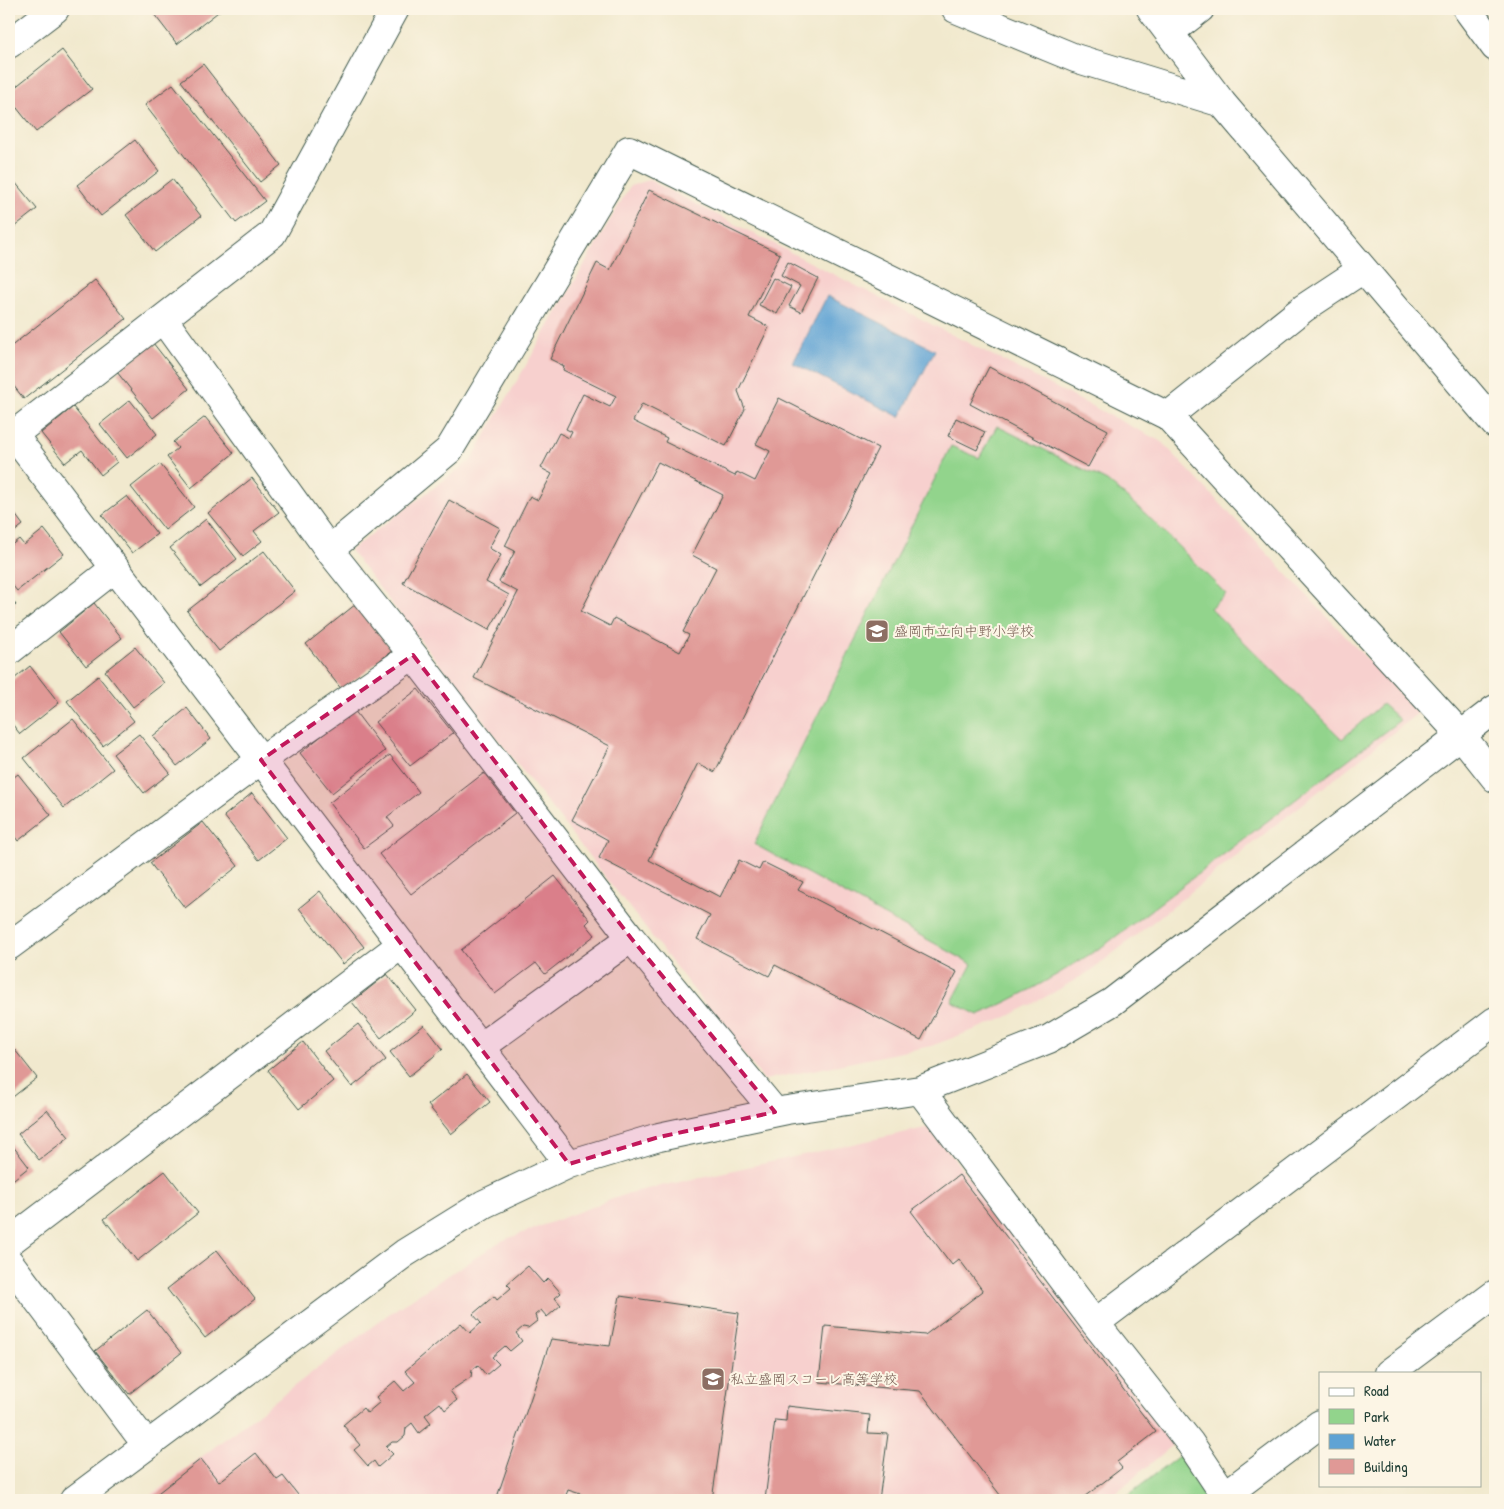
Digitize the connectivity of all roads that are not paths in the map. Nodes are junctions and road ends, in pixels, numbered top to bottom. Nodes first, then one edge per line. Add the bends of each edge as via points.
1 (55, 9) edge
2 (395, 9) edge
3 (956, 9) edge
4 (1150, 9) edge
5 (1200, 9) edge
6 (1466, 9) edge
7 (1169, 33) junction
8 (9, 44) edge
9 (1495, 46) edge
10 (1222, 103) junction
11 (1363, 269) junction
12 (163, 318) junction
13 (1168, 416) junction
14 (1495, 424) edge
15 (11, 432) edge
16 (329, 550) junction
17 (115, 568) junction
18 (9, 651) edge
19 (413, 655) junction
20 (1495, 709) edge
21 (1461, 735) junction
22 (261, 760) junction
23 (1495, 778) edge
24 (631, 938) junction
25 (402, 944) junction
26 (9, 946) edge
27 (1495, 1021) edge
28 (480, 1047) junction
29 (920, 1090) junction
30 (775, 1112) junction
31 (569, 1164) junction
32 (9, 1242) edge
33 (9, 1262) edge
34 (1495, 1294) edge
35 (1095, 1323) junction
36 (1390, 1372) edge
37 (1319, 1425) edge
38 (146, 1444) junction
39 (1226, 1498) edge
40 (74, 1500) edge

1 - 8 street
2 - 12 street via 272,234
3 - 10 street via 1075,58
4 - 7 street
5 - 7 street
6 - 9 street
7 - 10 street
10 - 11 street
11 - 13 street via 1304,308
11 - 14 street
12 - 15 street
12 - 16 street
13 - 16 street via 629,150 449,450
13 - 21 street
15 - 17 street
16 - 19 street
17 - 18 street
17 - 22 street
19 - 22 street
19 - 24 street
20 - 21 street
21 - 23 street
21 - 29 street via 1112,1002 1049,1039
22 - 25 street
22 - 26 street
24 - 28 street
24 - 30 street
25 - 28 street
25 - 32 street
27 - 35 street
28 - 31 street
29 - 30 street
29 - 35 street
30 - 31 street via 659,1137
31 - 38 street via 484,1204 404,1253
33 - 38 street
34 - 36 street
35 - 39 street via 1190,1443
37 - 39 street
38 - 40 street

